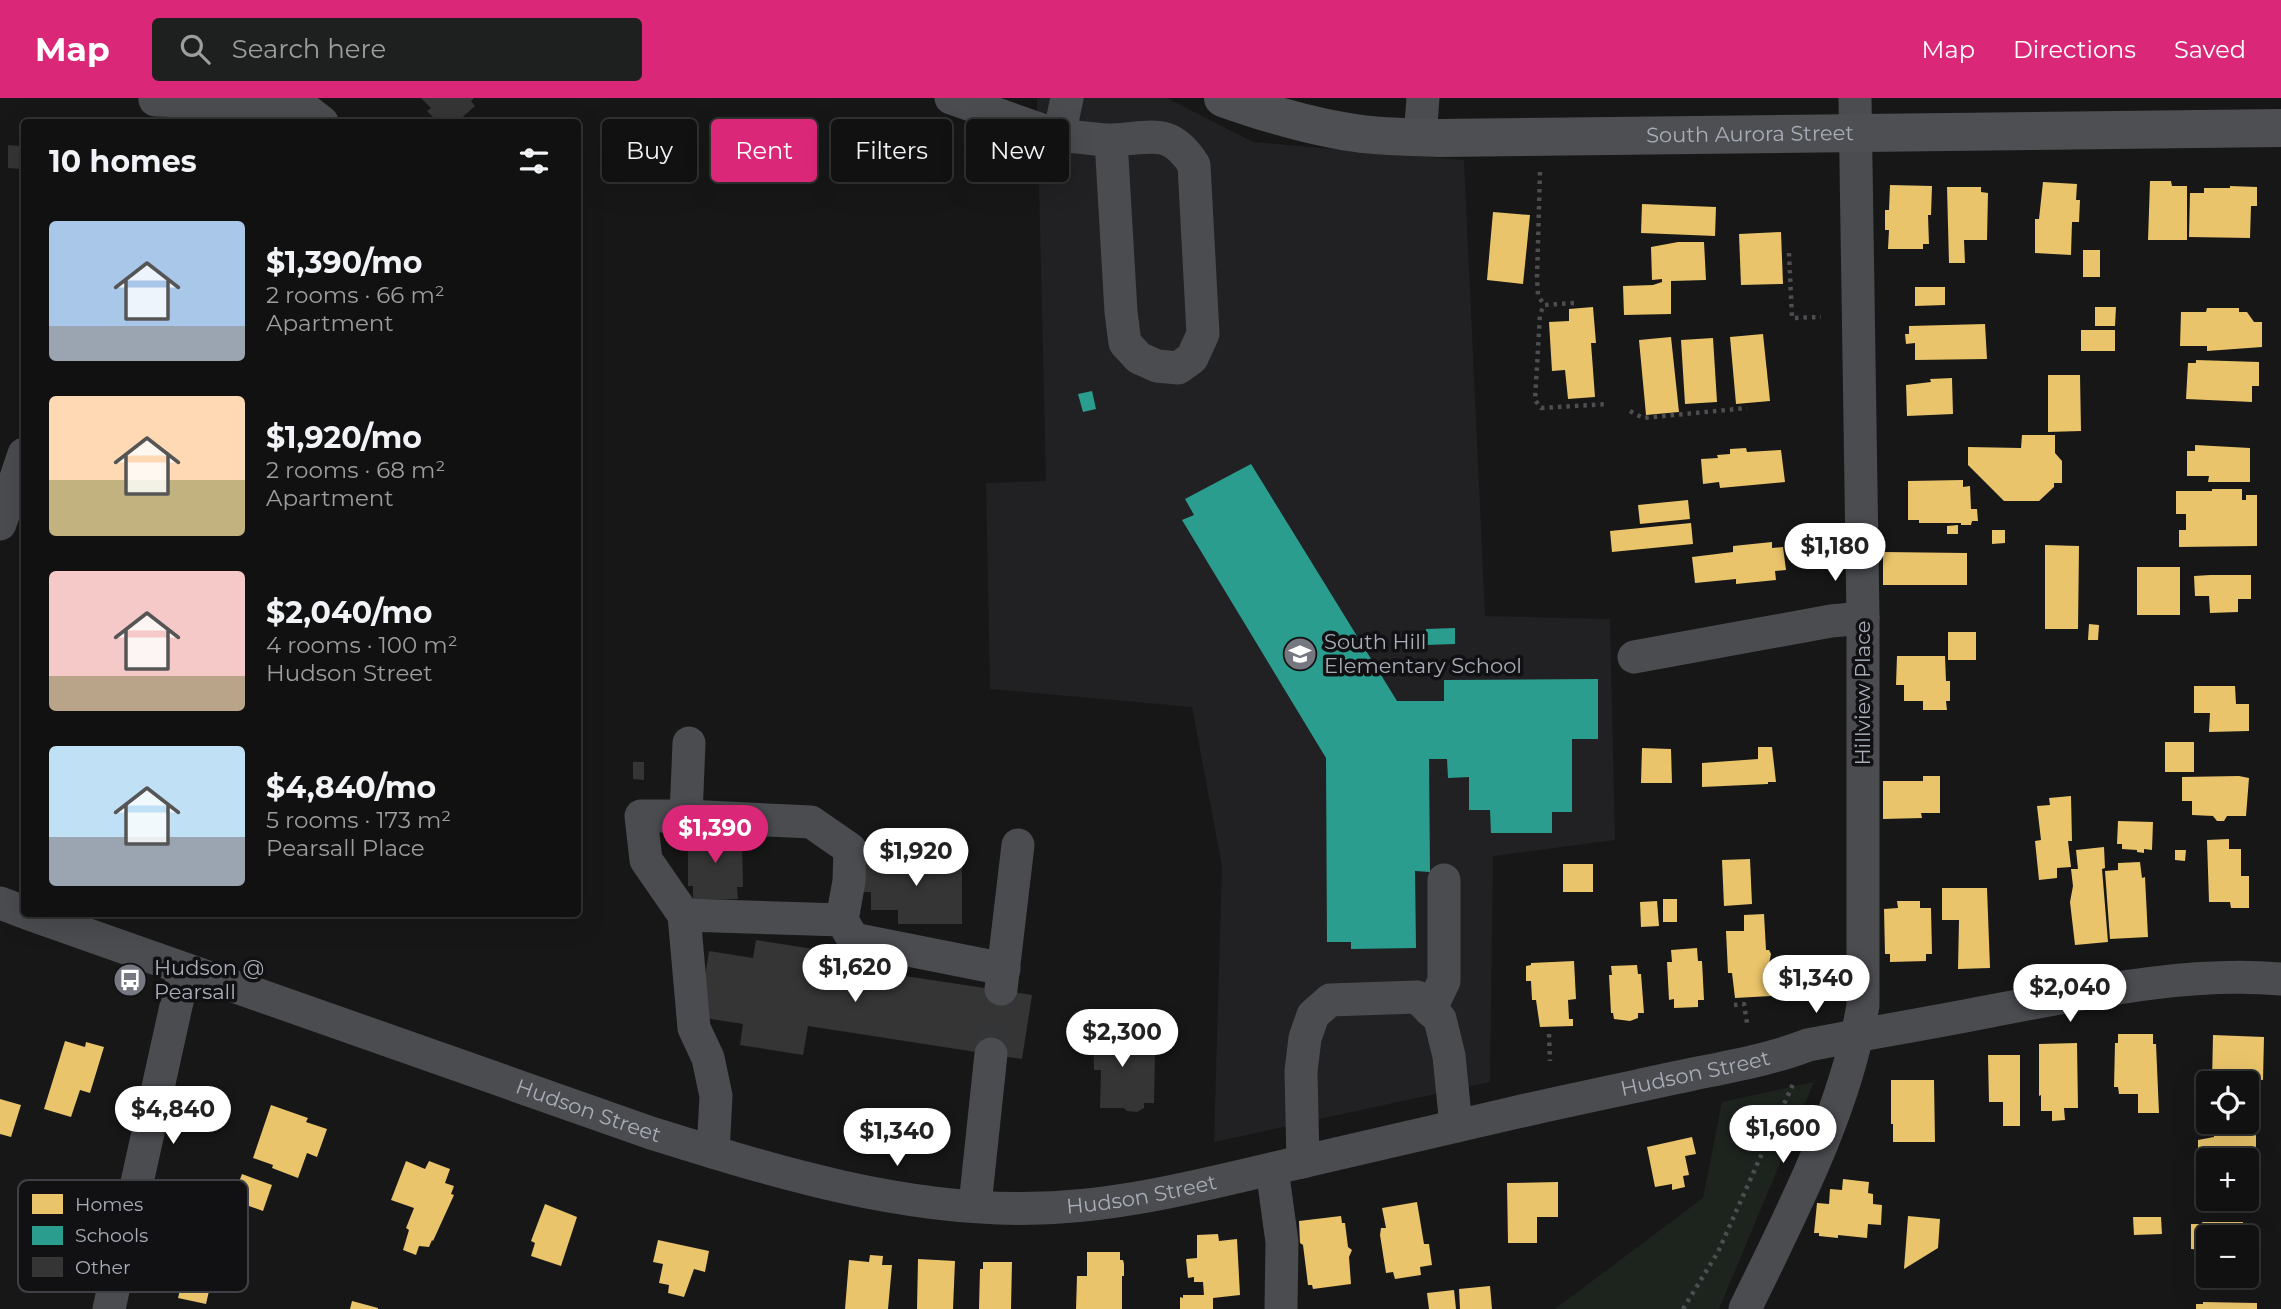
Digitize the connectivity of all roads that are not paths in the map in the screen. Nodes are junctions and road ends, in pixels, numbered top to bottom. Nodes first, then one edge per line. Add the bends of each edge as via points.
1 (951, 98) edge
2 (1067, 98) edge
3 (1223, 98) edge
4 (1423, 98) edge
5 (155, 107) edge
6 (1855, 116) edge
7 (318, 119) edge
8 (1011, 119) edge
9 (1063, 119) edge
10 (2281, 128) edge
11 (1069, 137) edge
12 (1420, 137) junction
13 (1111, 140) junction
14 (21, 463) edge
15 (0, 524) edge
16 (1863, 618) junction
17 (1634, 657) dead end
18 (689, 743) dead end
19 (686, 816) junction
20 (1018, 845) dead end
21 (1444, 880) dead end
22 (0, 903) edge
23 (21, 911) edge
24 (684, 915) junction
25 (38, 917) edge
26 (842, 920) junction
27 (184, 970) junction
28 (2281, 979) edge
29 (1430, 1010) junction
30 (1858, 1035) junction
31 (991, 1054) tunnel mouth
32 (1456, 1126) junction
33 (713, 1152) junction
34 (1287, 1165) junction
35 (138, 1180) edge
36 (975, 1205) junction
37 (1281, 1309) edge
38 (1745, 1309) edge

1 - 8 street
2 - 9 street
3 - 12 main road, South Aurora Street via 1309,125
4 - 12 street
5 - 7 street via 293,104
6 - 10 main road, South Aurora Street
6 - 12 main road, South Aurora Street
6 - 16 street, Hillview Place
11 - 13 street
13 - 13 street via 1146,136 1171,140 1194,165 1203,334 1192,358 1178,368 1139,358 1125,343
14 - 15 street
16 - 17 street
16 - 30 street, Hillview Place via 1863,1005
18 - 19 street
19 - 24 street via 641,816 646,860
19 - 26 street via 810,822 850,849
20 - 26 street via 1002,980 853,939
21 - 29 street via 1444,981
22 - 23 street, Hudson Street
24 - 26 street
24 - 33 street via 694,1028 708,1058 716,1096
25 - 27 street, Hudson Street
27 - 33 street, Hudson Street
27 - 35 street
28 - 30 street, Hudson Street via 2141,984
29 - 32 street via 1440,1019 1449,1056
29 - 34 street via 1417,997 1330,1000 1313,1015 1305,1038
30 - 32 street, Hudson Street
30 - 38 street, Hillview Place via 1809,1175
31 - 36 street
32 - 34 street, Hudson Street
33 - 36 street, Hudson Street via 830,1184 929,1202
34 - 36 street, Hudson Street via 1102,1204 1040,1208
34 - 37 street

